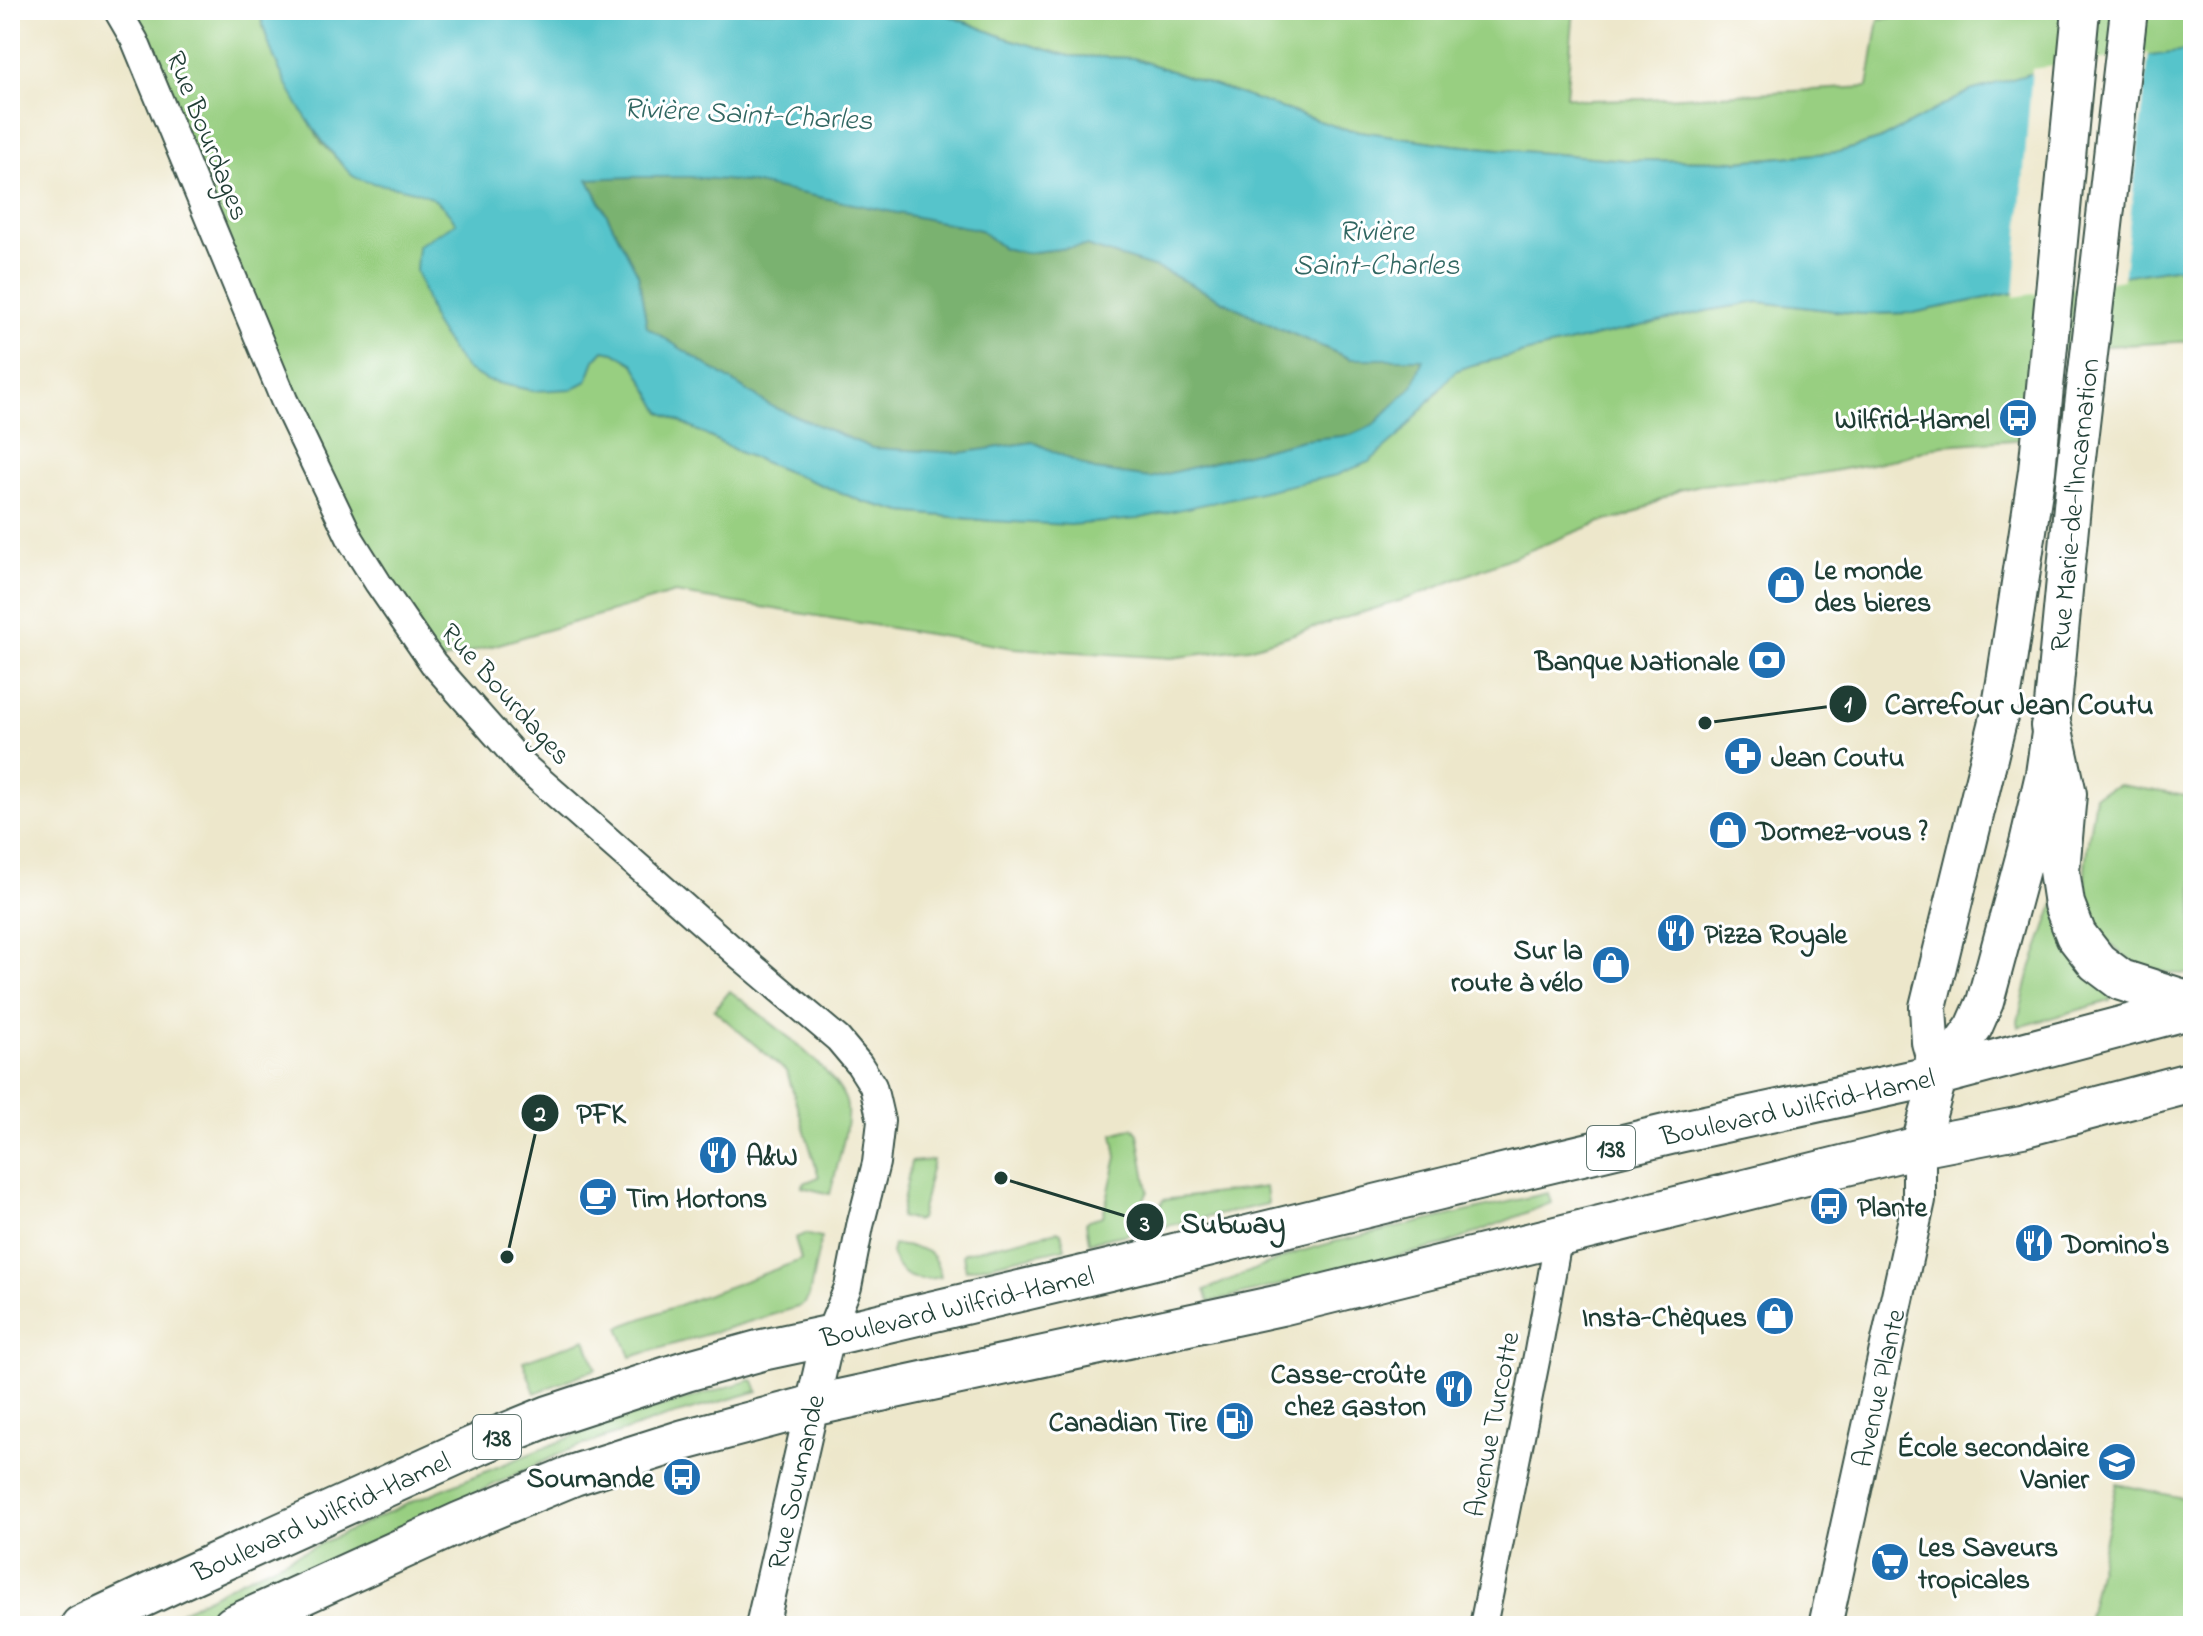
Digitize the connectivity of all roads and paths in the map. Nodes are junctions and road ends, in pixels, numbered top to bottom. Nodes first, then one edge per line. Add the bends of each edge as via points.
1 (117, 10) edge
2 (2081, 10) edge
3 (2129, 10) edge
4 (2051, 726) junction
5 (2193, 1005) edge
6 (1939, 1075) junction
7 (2193, 1082) edge
8 (1919, 1147) junction
9 (1559, 1235) junction
10 (828, 1336) junction
11 (811, 1406) junction
12 (81, 1626) edge
13 (233, 1626) edge
14 (762, 1626) edge
15 (1483, 1626) edge
16 (1825, 1626) edge

1 - 10 street, Rue Bourdages via 142,55 284,400 351,540 433,663 524,766 838,1039 873,1086 881,1121 876,1163 848,1287
2 - 6 main road, Rue Marie-de-l'Incarnation via 2037,471 2005,682 1928,1007
3 - 4 main road, Rue Marie-de-l'Incarnation
4 - 5 main road via 2066,794 2059,870 2076,935 2097,962 2121,980
4 - 6 main road, Rue Marie-de-l'Incarnation via 2028,843 1985,1002 1974,1027
5 - 6 main road, Boulevard Wilfrid-Hamel / 138
6 - 8 main road, Rue Marie-de-l'Incarnation
6 - 10 main road, Boulevard Wilfrid-Hamel / 138
7 - 8 main road, 138 via 2022,1127
8 - 9 main road, 138
8 - 16 street, Avenue Plante via 1919,1200
9 - 11 main road, 138 via 1281,1305
9 - 15 street, Avenue Turcotte
10 - 11 street, Rue Soumande
10 - 12 main road, Boulevard Wilfrid-Hamel / 138 via 686,1371 549,1416
11 - 13 main road, 138 via 574,1475
11 - 14 street, Rue Soumande

